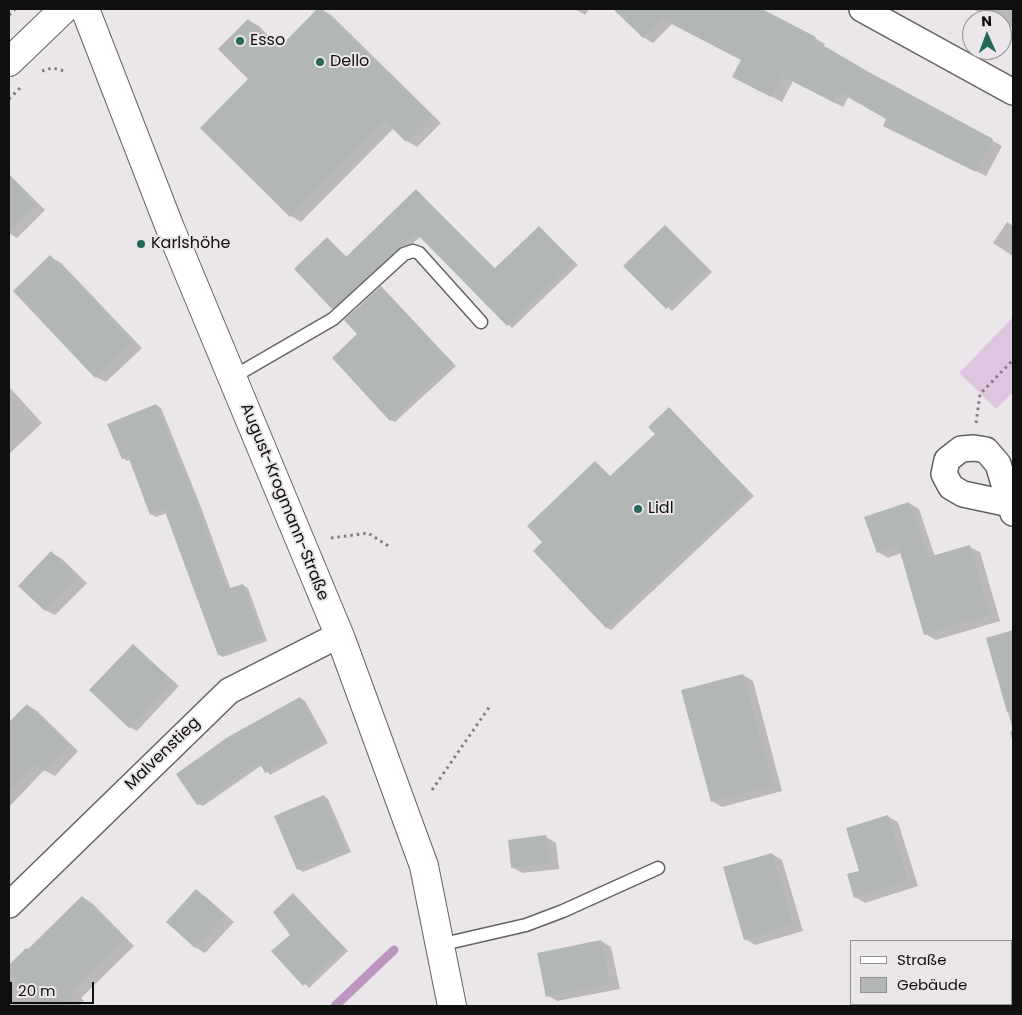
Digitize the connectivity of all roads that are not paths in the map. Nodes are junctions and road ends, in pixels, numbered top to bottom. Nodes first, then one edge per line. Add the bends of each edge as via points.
1 (64, 9) edge
2 (85, 9) edge
3 (862, 9) edge
4 (9, 62) edge
5 (1013, 92) edge
6 (481, 322) dead end
7 (233, 377) junction
8 (1012, 508) edge
9 (339, 635) junction
10 (658, 868) dead end
11 (9, 904) edge
12 (439, 945) junction
13 (452, 1006) edge

1 - 4 main road
2 - 7 main road, August-Krogmann-Straße via 170,228
3 - 5 street
6 - 7 lane via 419,253 413,251 399,258 333,319
7 - 9 main road, August-Krogmann-Straße
8 - 8 street via 998,464 986,450 961,449 947,460 944,474 951,487 963,494
9 - 11 street, Malvenstieg via 229,691
9 - 12 main road, August-Krogmann-Straße via 424,866
10 - 12 lane via 535,922
12 - 13 main road, August-Krogmann-Straße

